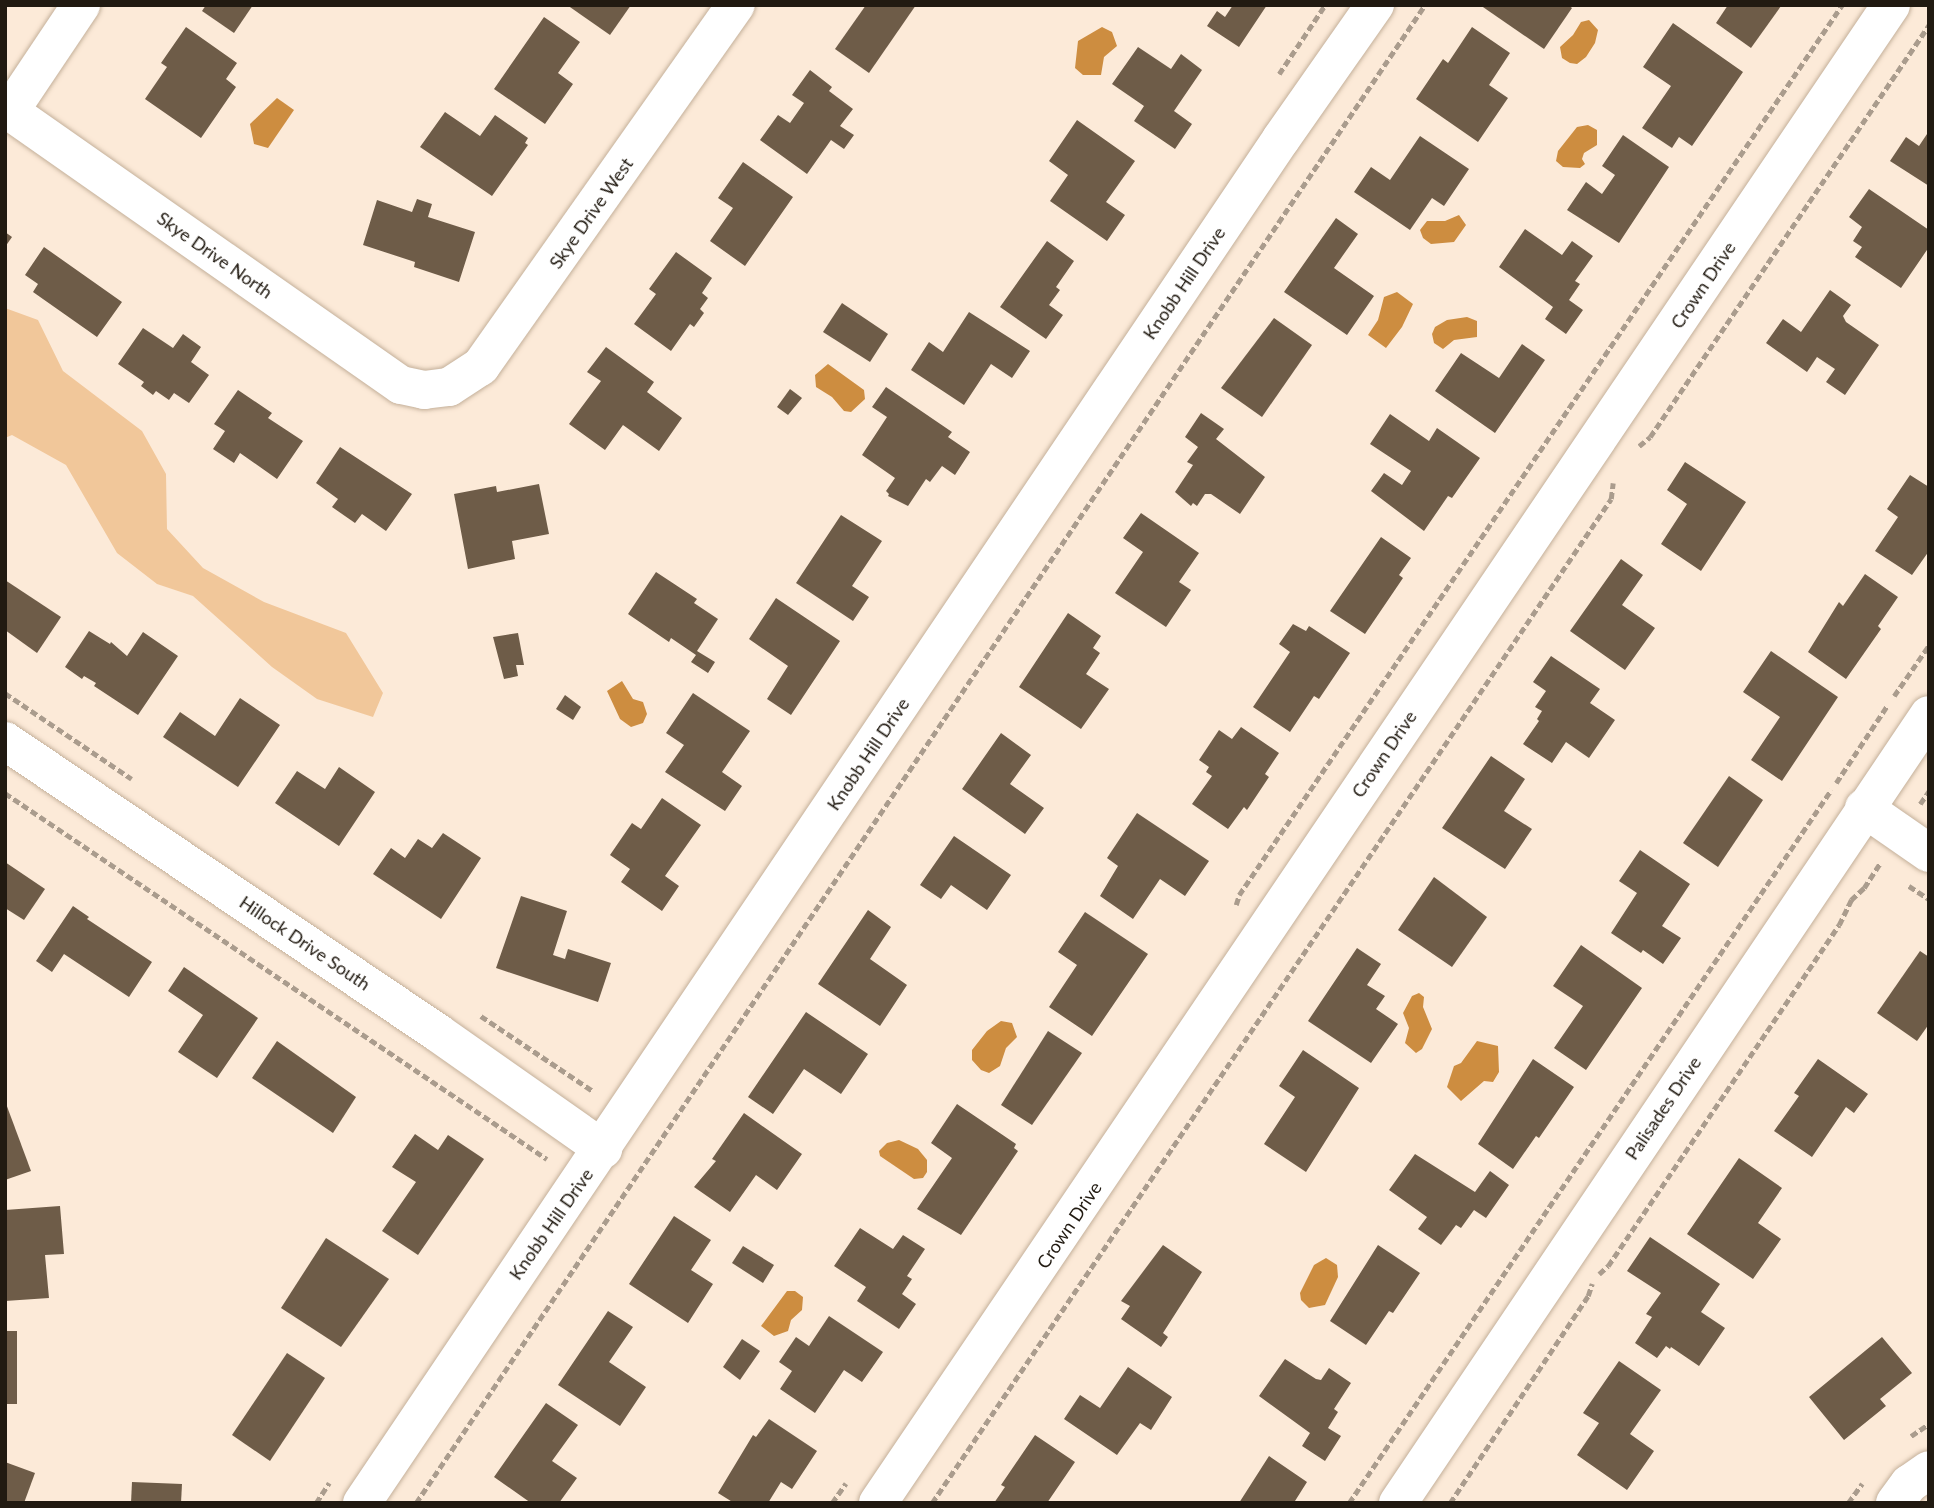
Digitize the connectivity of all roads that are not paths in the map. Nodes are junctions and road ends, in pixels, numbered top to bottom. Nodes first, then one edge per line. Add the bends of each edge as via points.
1 (81, 5) edge
2 (736, 5) edge
3 (1375, 5) edge
4 (1891, 5) edge
5 (7, 109) edge
6 (424, 390) joint
7 (1929, 715) edge
8 (5, 740) edge
9 (1864, 808) junction
10 (1914, 843) edge
11 (603, 1149) junction
12 (1929, 1470) edge
13 (362, 1503) edge
14 (878, 1503) edge
15 (1398, 1503) edge
16 (1895, 1503) edge

1 - 5 street
2 - 6 street, Skye Drive West via 481,366 449,387
3 - 11 street, Knobb Hill Drive
4 - 14 street, Crown Drive
5 - 6 street, Skye Drive North via 401,385
7 - 9 street, Palisades Drive
8 - 11 street, Hillock Drive South
9 - 10 street
9 - 15 street, Palisades Drive
11 - 13 street, Knobb Hill Drive
12 - 16 street

